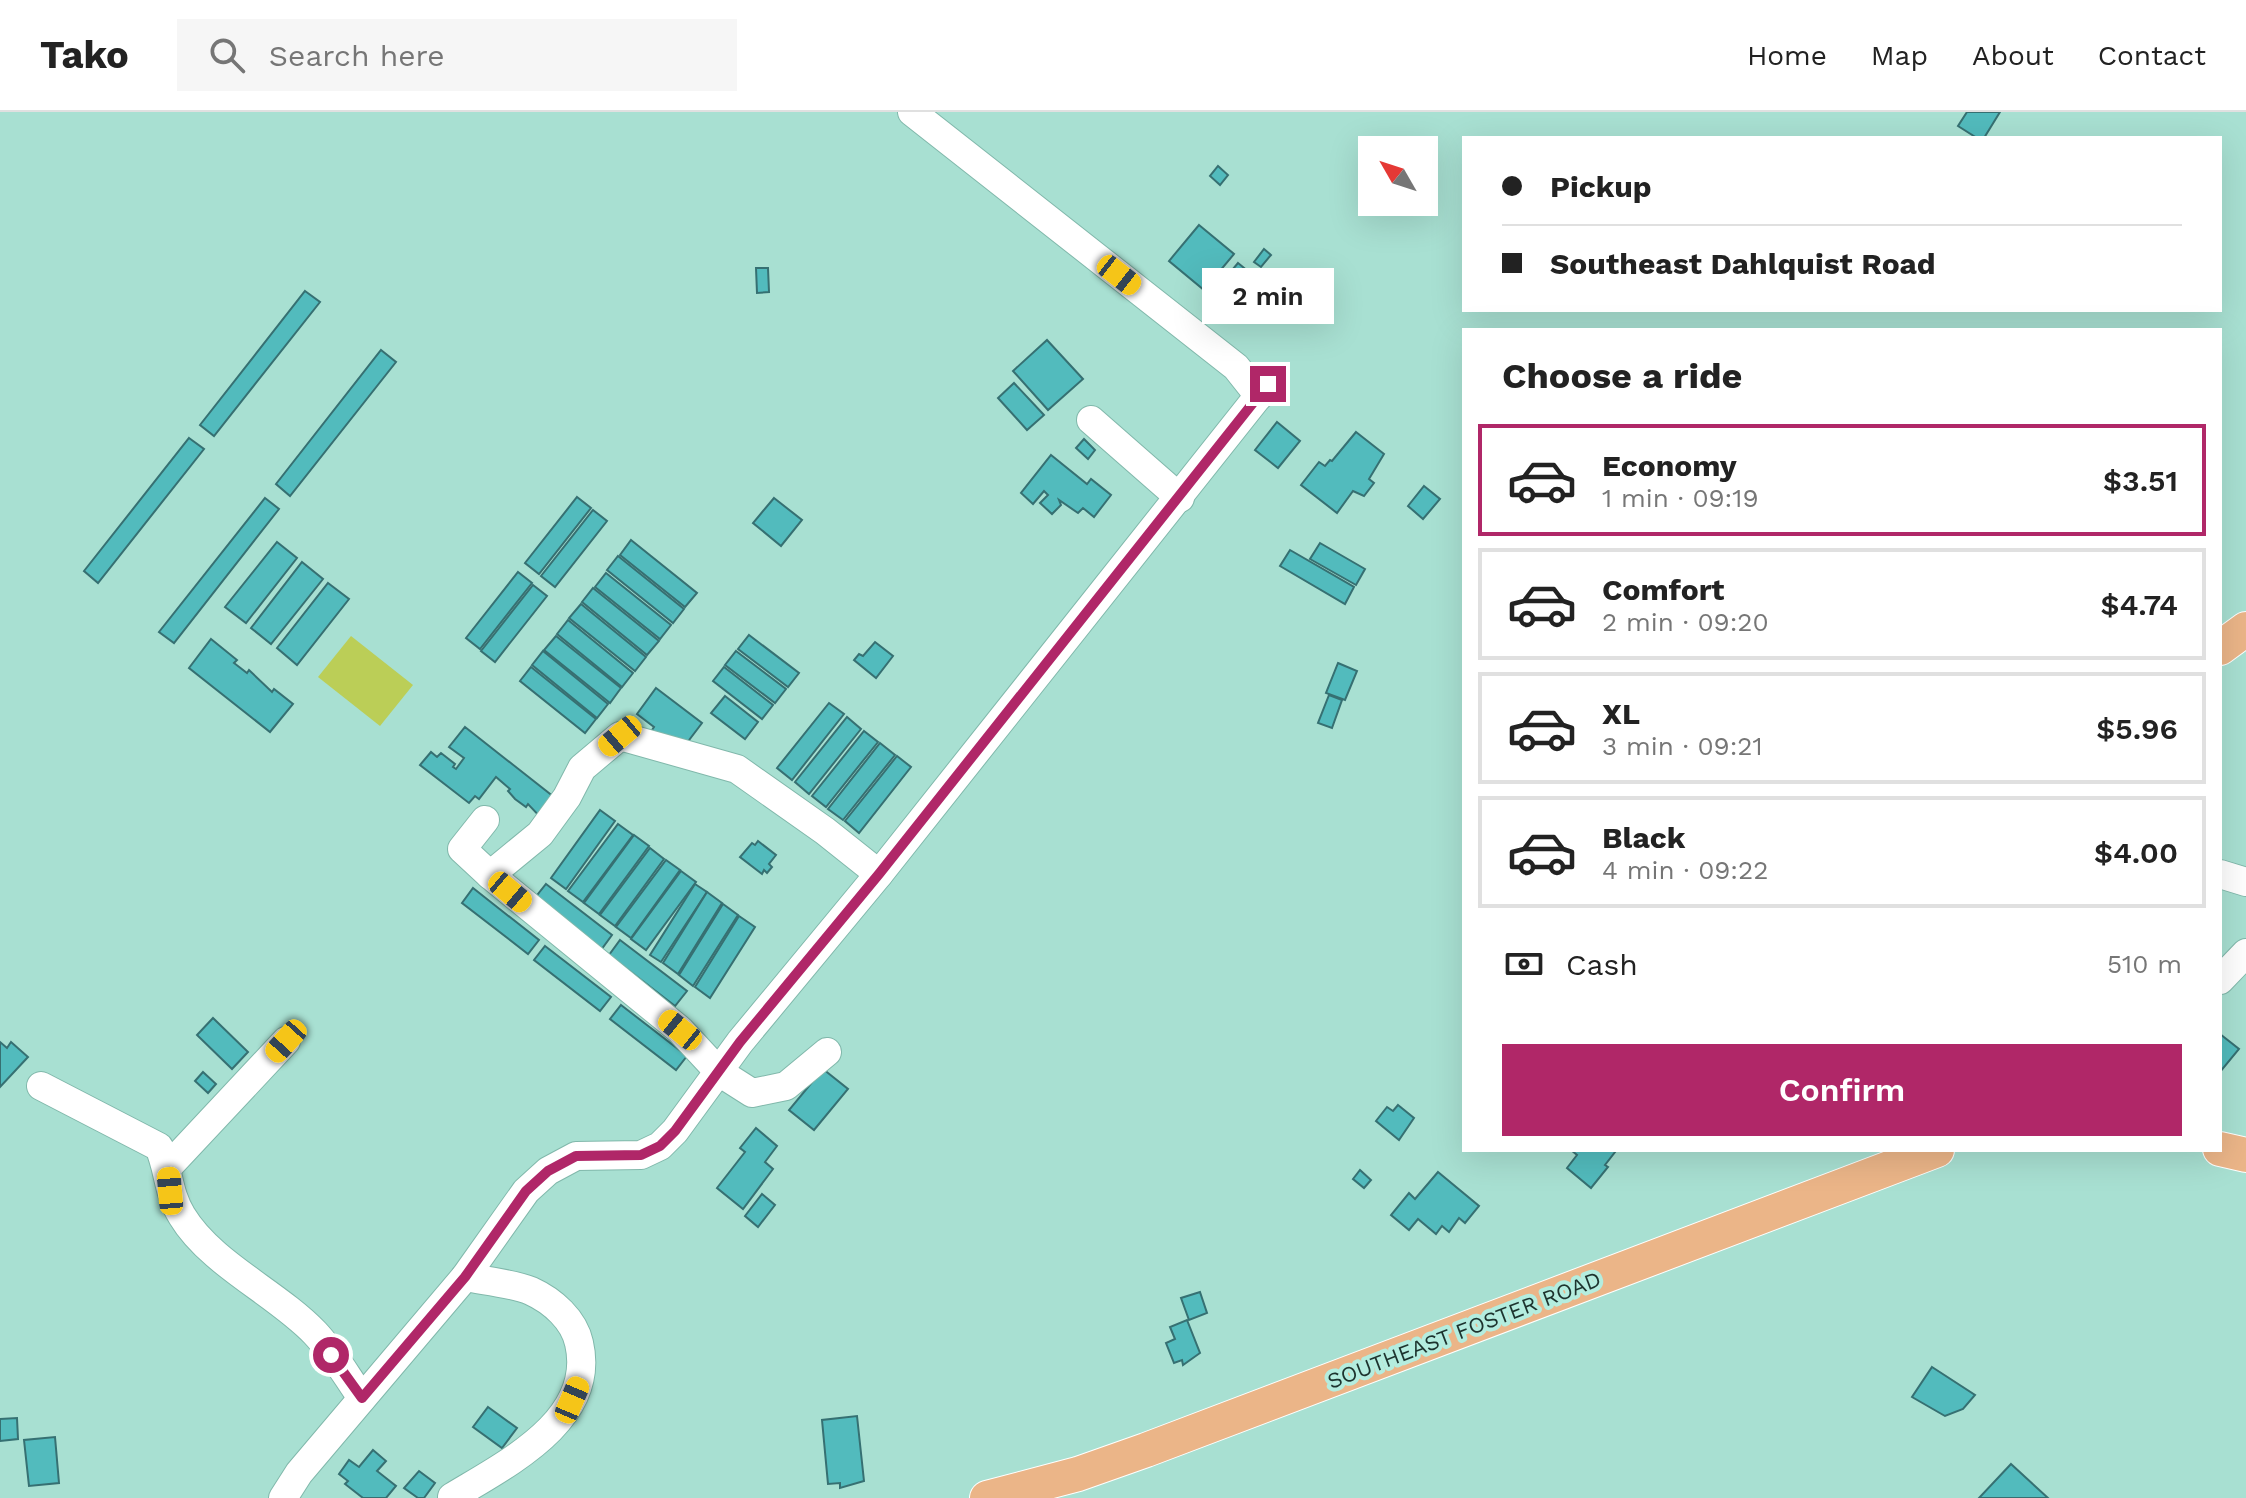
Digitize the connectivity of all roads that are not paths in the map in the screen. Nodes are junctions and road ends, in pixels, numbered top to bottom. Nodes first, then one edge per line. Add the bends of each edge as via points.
1 (912, 112) edge
2 (1091, 420) dead end
3 (1180, 498) junction
4 (2246, 629) edge
5 (2222, 647) edge
6 (485, 820) dead end
7 (879, 874) junction
8 (490, 875) junction
9 (2222, 875) edge
10 (2246, 882) edge
11 (2246, 953) edge
12 (2222, 978) edge
13 (286, 1041) dead end
14 (827, 1052) dead end
15 (719, 1072) junction
16 (41, 1086) dead end
17 (1932, 1152) edge
18 (168, 1167) junction
19 (465, 1277) junction
20 (362, 1398) junction
21 (1052, 1491) edge
22 (452, 1497) edge
23 (283, 1498) edge
24 (987, 1498) edge

1 - 3 street via 1263,390
2 - 3 street
3 - 7 street
4 - 5 main road
6 - 8 street via 462,849
7 - 8 street via 737,769 620,736 582,768 540,834
7 - 15 street
8 - 15 street via 680,1030
9 - 10 street
11 - 12 street
13 - 18 street
14 - 15 street via 786,1086 752,1093
15 - 19 street via 660,1146 641,1155 576,1156 548,1171 526,1191
16 - 18 street via 159,1147
17 - 21 main road, SOUTHEAST FOSTER ROAD
18 - 20 street via 170,1191 182,1217 204,1243 315,1333
19 - 20 street
19 - 22 street via 530,1291 552,1304 569,1319 583,1358 581,1380 559,1421 525,1451
20 - 23 street
21 - 24 main road, SOUTHEAST FOSTER ROAD

